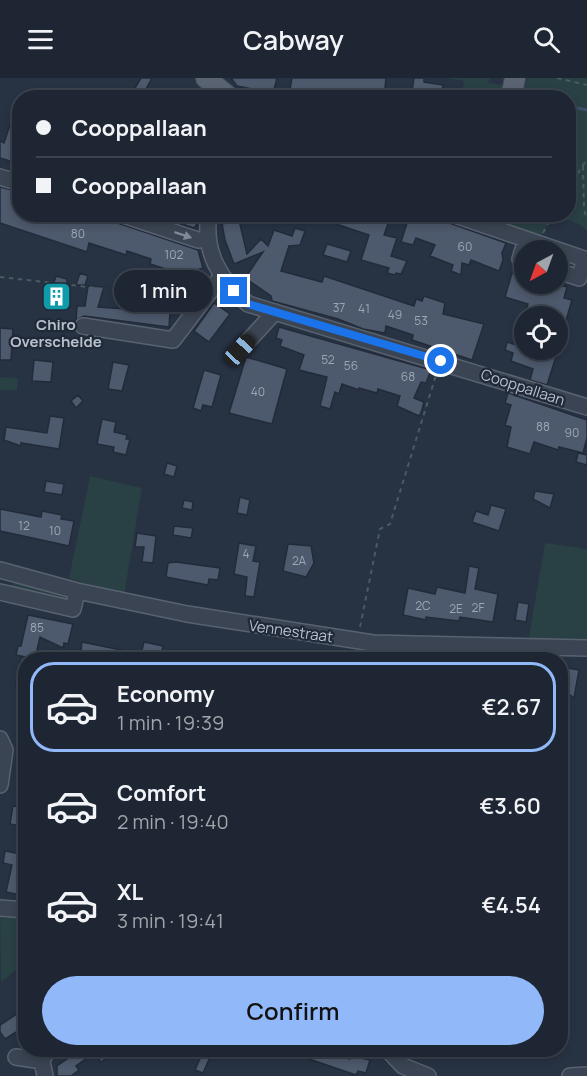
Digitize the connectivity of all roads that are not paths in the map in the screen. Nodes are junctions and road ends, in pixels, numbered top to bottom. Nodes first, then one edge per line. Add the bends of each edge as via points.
1 (193, 78) edge
2 (206, 78) edge
3 (205, 90) edge
4 (221, 90) edge
5 (144, 222) edge
6 (208, 222) edge
7 (475, 222) edge
8 (207, 239) junction
9 (526, 240) edge
10 (568, 254) edge
11 (586, 260) edge
12 (568, 274) edge
13 (221, 277) junction
14 (275, 312) junction
15 (83, 326) dead end
16 (240, 350) dead end
17 (587, 407) edge
18 (5, 572) edge
19 (77, 591) junction
20 (2, 592) edge
21 (587, 648) edge
22 (0, 739) edge
23 (0, 785) edge
24 (0, 908) edge
25 (18, 909) edge
26 (45, 1057) edge
27 (393, 1057) edge
28 (402, 1071) edge
29 (587, 1075) edge
30 (45, 1076) edge
31 (428, 1076) edge
32 (570, 1076) edge

1 - 3 main road
2 - 4 main road
5 -> 8 street via 198,240
6 - 8 street, Cooppallaan
7 - 9 street
8 - 13 street, Cooppallaan
10 - 11 street
11 - 12 street via 579,278
13 - 14 street, Cooppallaan via 248,304
13 - 15 street via 173,340
14 - 16 street
14 - 17 street, Cooppallaan
18 - 19 street, Vennestraat
18 - 20 street
19 - 20 street via 74,609
19 - 21 street, Vennestraat via 187,615 357,641
22 - 23 street via 5,750
24 - 25 street
26 - 30 street
27 - 28 street
28 - 31 street
29 - 32 street

